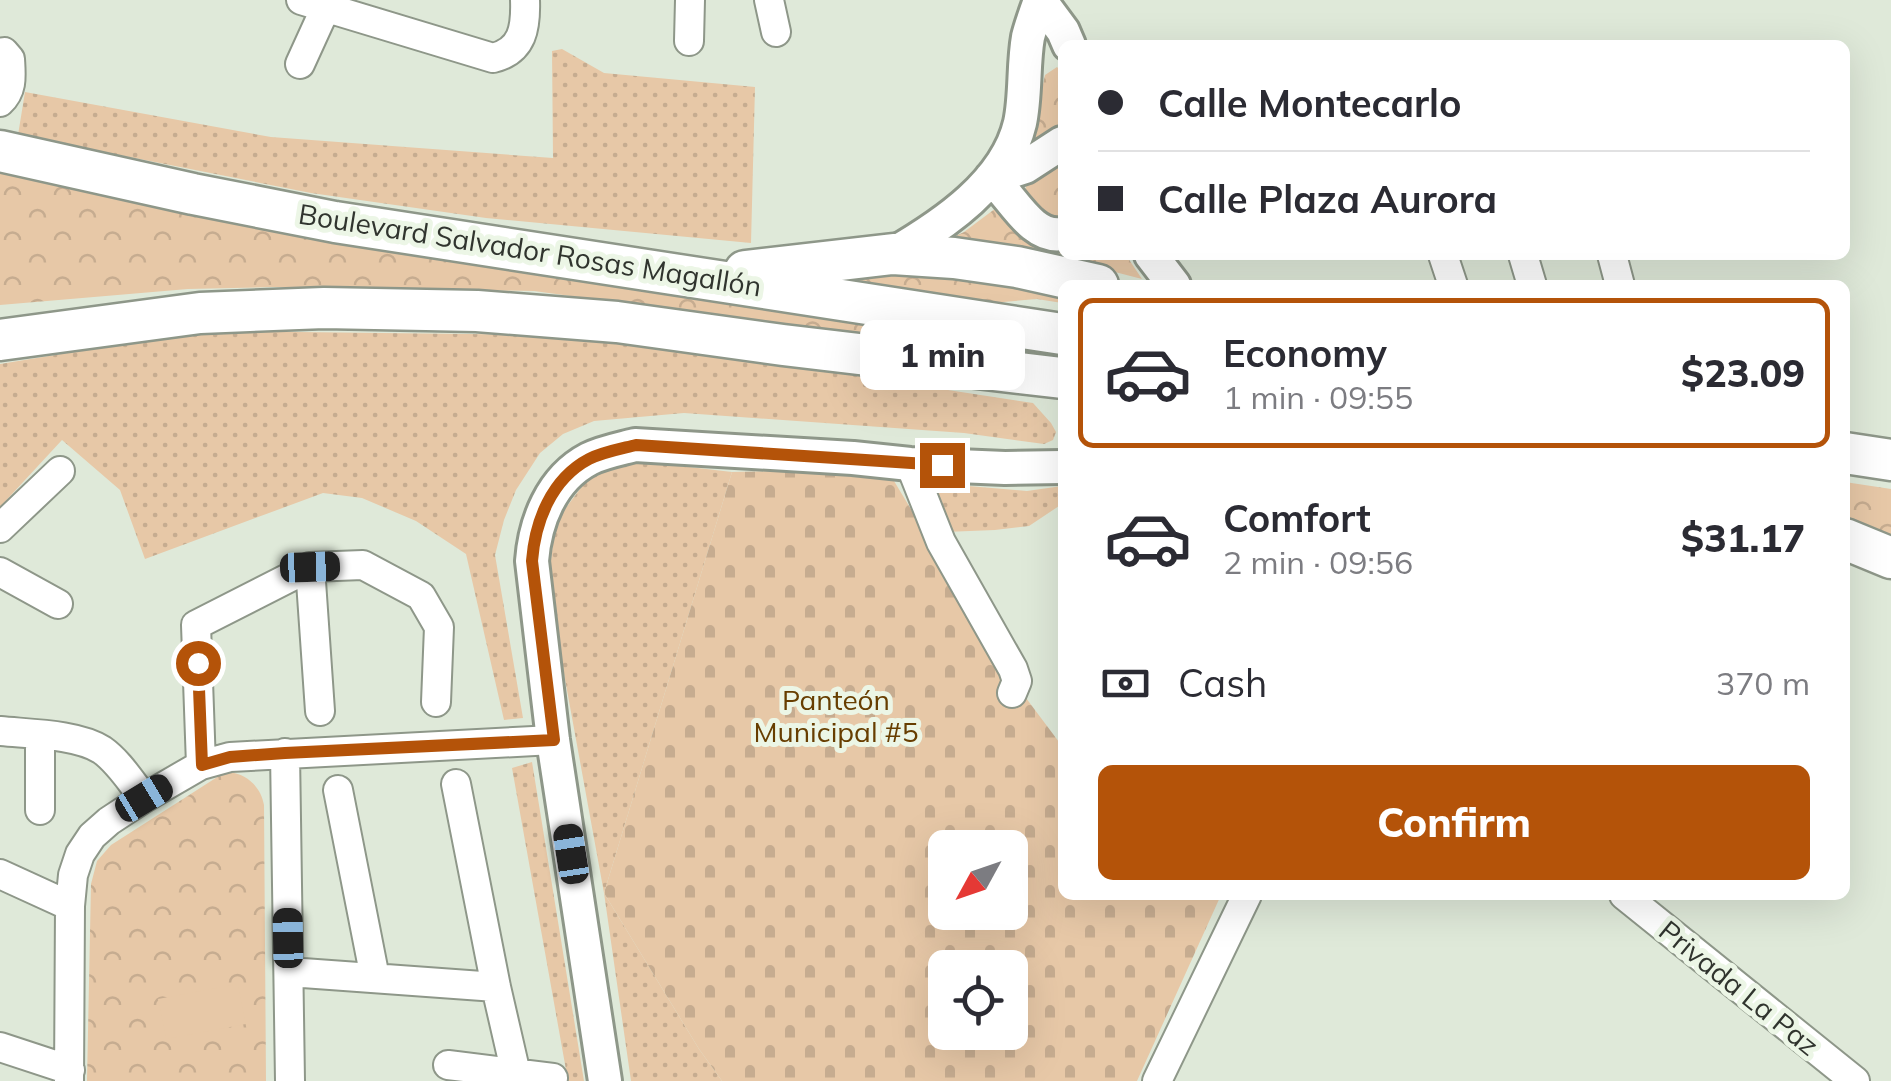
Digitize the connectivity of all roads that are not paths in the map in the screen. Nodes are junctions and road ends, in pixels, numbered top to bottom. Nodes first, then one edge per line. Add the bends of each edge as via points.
1 (525, 0) edge
2 (690, 0) edge
3 (769, 0) edge
4 (1040, 0) edge
5 (333, 5) edge
6 (776, 32) dead end
7 (1067, 40) edge
8 (689, 41) dead end
9 (0, 53) edge
10 (300, 64) dead end
11 (0, 102) edge
12 (1058, 146) edge
13 (0, 151) edge
14 (990, 178) junction
15 (1058, 235) edge
16 (894, 254) junction
17 (698, 277) junction
18 (1076, 280) edge
19 (1058, 333) edge
20 (3, 341) edge
21 (1056, 387) edge
22 (1850, 454) edge
23 (1891, 460) edge
24 (910, 464) junction
25 (1058, 467) edge
26 (60, 471) dead end
27 (0, 528) edge
28 (1850, 541) edge
29 (1891, 558) edge
30 (310, 567) junction
31 (0, 572) edge
32 (58, 604) dead end
33 (1012, 693) dead end
34 (436, 702) dead end
35 (320, 711) dead end
36 (0, 731) edge
37 (40, 735) junction
38 (554, 740) junction
39 (285, 753) junction
40 (202, 765) junction
41 (456, 784) dead end
42 (338, 790) dead end
43 (144, 798) junction
44 (40, 810) dead end
45 (0, 874) edge
46 (1245, 900) edge
47 (1630, 900) edge
48 (70, 906) junction
49 (289, 972) junction
50 (375, 978) junction
51 (496, 987) junction
52 (0, 1047) edge
53 (448, 1065) dead end
54 (516, 1074) junction
55 (70, 1076) edge
56 (552, 1078) dead end
57 (290, 1081) edge
58 (605, 1081) edge
59 (1157, 1081) edge
60 (1854, 1081) edge

1 - 5 street via 518,44 493,58
2 - 8 street
3 - 6 street
4 - 7 main road
4 - 14 main road via 1028,36 1019,126
5 - 10 street
9 - 11 street via 10,59 11,84
12 - 14 main road
13 - 17 highway, Boulevard Salvador Rosas Magallón via 335,222
14 - 15 main road via 1029,221
14 - 16 main road
16 - 17 highway
16 - 18 highway
17 - 19 highway, Boulevard Salvador Rosas Magallón
20 - 21 highway, Boulevard Salvador Rosas Magallón via 200,314 477,310 617,322
22 - 23 highway
24 - 25 main road
24 - 33 street via 940,542 1013,669
24 - 38 main road via 636,445 586,460 551,496 534,534
26 - 27 street
28 - 29 highway
30 - 34 street via 363,565 422,596 440,626
30 - 35 street
30 - 40 street via 196,624
31 - 32 street
36 - 37 street
37 - 43 street via 104,751
37 - 44 street
38 - 39 street
38 - 58 main road
39 - 40 street
39 - 49 street
40 - 43 street
41 - 51 street
42 - 50 street
43 - 48 street via 92,836 73,875
45 - 48 street
46 - 59 street
47 - 60 street, Privada La Paz
48 - 55 street
49 - 50 street
49 - 57 street
50 - 51 street
51 - 54 street
52 - 55 street
53 - 54 street
54 - 56 street

